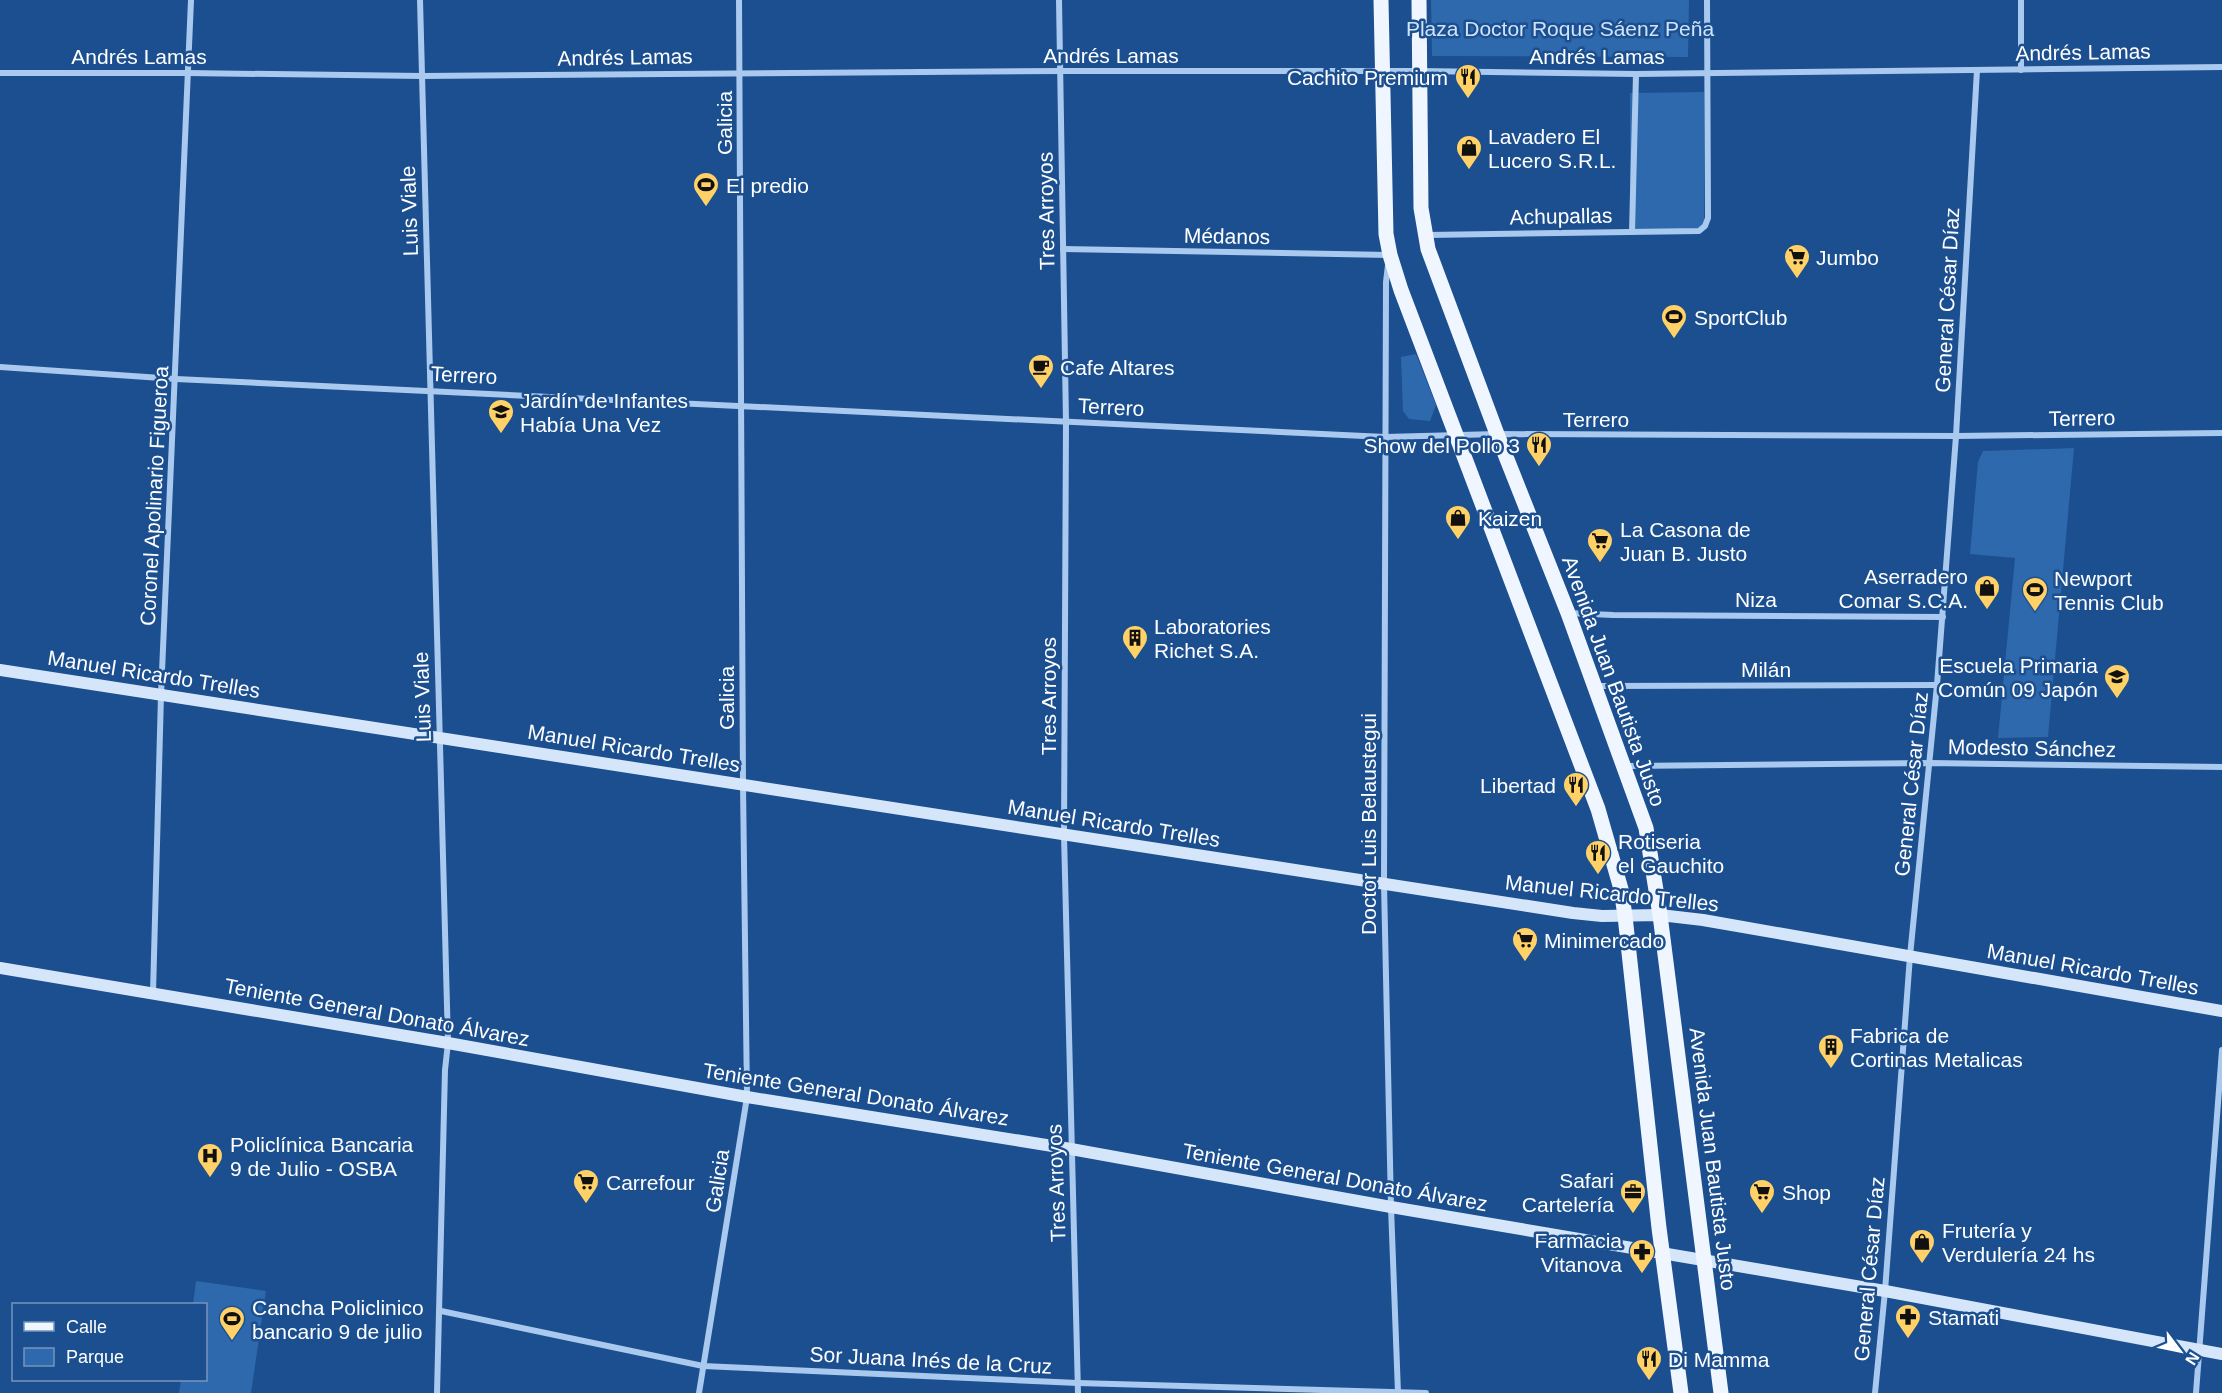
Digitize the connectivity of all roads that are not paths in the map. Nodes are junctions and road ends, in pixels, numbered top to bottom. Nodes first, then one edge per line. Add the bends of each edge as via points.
1 (191, 0) edge
2 (420, 0) edge
3 (739, 0) edge
4 (1059, 0) edge
5 (1381, 0) edge
6 (1419, 0) edge
7 (1707, 0) edge
8 (2021, 0) edge
9 (2222, 67) edge
10 (1977, 70) junction
11 (2021, 70) junction
12 (1061, 71) junction
13 (1420, 71) junction
14 (740, 72) junction
15 (1383, 72) junction
16 (0, 73) edge
17 (187, 73) junction
18 (1709, 73) junction
19 (1636, 74) junction
20 (422, 76) junction
21 (1632, 232) junction
22 (1424, 235) junction
23 (1063, 249) junction
24 (1390, 255) junction
25 (0, 367) edge
26 (176, 379) junction
27 (430, 390) junction
28 (742, 404) junction
29 (1066, 422) junction
30 (2222, 433) edge
31 (1497, 434) junction
32 (1385, 436) junction
33 (1458, 436) junction
34 (1956, 436) junction
35 (1568, 613) junction
36 (1942, 617) junction
37 (0, 670) edge
38 (1937, 685) junction
39 (1596, 686) junction
40 (161, 695) junction
41 (440, 738) junction
42 (1930, 763) junction
43 (1625, 766) junction
44 (2222, 767) edge
45 (743, 785) junction
46 (1064, 835) junction
47 (1384, 884) junction
48 (1660, 915) junction
49 (1625, 916) junction
50 (1910, 956) junction
51 (0, 968) edge
52 (153, 993) junction
53 (2222, 1011) edge
54 (448, 1043) junction
55 (2222, 1050) edge
56 (747, 1097) junction
57 (1071, 1149) junction
58 (1391, 1207) junction
59 (1662, 1252) junction
60 (1705, 1260) junction
61 (1885, 1291) junction
62 (441, 1311) junction
63 (2200, 1350) junction
64 (2222, 1354) edge
65 (703, 1366) junction
66 (1078, 1383) junction
67 (1398, 1392) edge
68 (437, 1393) edge
69 (699, 1393) edge
70 (1078, 1393) edge
71 (1426, 1393) edge
72 (1682, 1393) edge
73 (1721, 1393) edge
74 (1875, 1393) edge
75 (2196, 1393) edge

1 - 17 street, Coronel Apolinario Figueroa
2 - 20 street, Luis Viale
3 - 14 street, Galicia
4 - 12 street, Tres Arroyos
5 - 15 main road
6 - 13 main road, Avenida Juan Bautista Justo
7 - 18 street
8 - 11 street
9 - 11 street, Andrés Lamas
10 - 11 street, Andrés Lamas
10 - 18 street, Andrés Lamas
10 - 34 street, General César Díaz
12 - 14 street, Andrés Lamas
12 - 15 street, Andrés Lamas
12 - 23 street, Tres Arroyos
13 - 15 street, Andrés Lamas
13 - 19 street, Andrés Lamas
13 - 22 main road, Avenida Juan Bautista Justo
14 - 20 street, Andrés Lamas
14 - 28 street, Galicia
15 - 24 main road via 1385,210
16 - 17 street, Andrés Lamas
17 - 20 street, Andrés Lamas
17 - 26 street, Coronel Apolinario Figueroa
18 - 19 street, Andrés Lamas
18 - 21 street, Achupallas via 1705,226 1699,231
19 - 21 street
20 - 27 street, Luis Viale
21 - 22 street, Achupallas
22 - 31 main road, Avenida Juan Bautista Justo
23 - 24 street, Médanos
23 - 29 street, Tres Arroyos
24 - 32 street, Doctor Luis Belaustegui via 1386,282
24 - 33 main road
25 - 26 street, Terrero
26 - 27 street, Terrero
26 - 40 street, Coronel Apolinario Figueroa
27 - 28 street, Terrero
27 - 41 street, Luis Viale
28 - 29 street, Terrero
28 - 45 street, Galicia
29 - 32 street, Terrero
29 - 46 street, Tres Arroyos
30 - 34 street, Terrero
31 - 33 street, Terrero
31 - 34 street, Terrero
31 - 35 main road, Avenida Juan Bautista Justo
32 - 33 street, Terrero
32 - 47 street, Doctor Luis Belaustegui
33 - 49 main road via 1598,809
34 - 36 street, General César Díaz
35 - 36 street, Niza
35 - 39 main road, Avenida Juan Bautista Justo
36 - 38 street, General César Díaz
37 - 40 street, Manuel Ricardo Trelles
38 - 39 street, Milán
38 - 42 street, General César Díaz
39 - 43 main road, Avenida Juan Bautista Justo
40 - 41 street, Manuel Ricardo Trelles
40 - 52 street, Coronel Apolinario Figueroa
41 - 45 street, Manuel Ricardo Trelles
41 - 54 street, Luis Viale
42 - 43 street, Modesto Sánchez
42 - 44 street, Modesto Sánchez
42 - 50 street, General César Díaz
43 - 48 main road, Avenida Juan Bautista Justo via 1646,828
45 - 46 street, Manuel Ricardo Trelles
45 - 56 street, Galicia
46 - 47 street, Manuel Ricardo Trelles
46 - 57 street, Tres Arroyos
47 - 49 street, Manuel Ricardo Trelles via 1573,913
47 - 58 street, Doctor Luis Belaustegui
48 - 49 street, Manuel Ricardo Trelles
48 - 50 street, Manuel Ricardo Trelles
48 - 60 main road, Avenida Juan Bautista Justo
49 - 59 main road
50 - 53 street, Manuel Ricardo Trelles
50 - 61 street, General César Díaz
51 - 52 street, Teniente General Donato Álvarez
52 - 54 street, Teniente General Donato Álvarez
54 - 56 street, Teniente General Donato Álvarez
54 - 62 street, Luis Viale
55 - 63 street
56 - 57 street, Teniente General Donato Álvarez
56 - 65 street, Galicia
57 - 58 street, Teniente General Donato Álvarez
57 - 66 street, Tres Arroyos
58 - 59 street, Teniente General Donato Álvarez
58 - 67 street, Doctor Luis Belaustegui
59 - 60 street, Teniente General Donato Álvarez
59 - 72 main road
60 - 61 street, Teniente General Donato Álvarez
60 - 73 main road, Avenida Juan Bautista Justo
61 - 63 street, Teniente General Donato Álvarez
61 - 74 street, General César Díaz
62 - 65 street, Sor Juana Inés de la Cruz
62 - 68 street, Luis Viale
63 - 64 street, Teniente General Donato Álvarez
63 - 75 street
65 - 66 street, Sor Juana Inés de la Cruz
65 - 69 street, Galicia
66 - 67 street, Sor Juana Inés de la Cruz
66 - 70 street, Tres Arroyos
67 - 71 street, Sor Juana Inés de la Cruz

